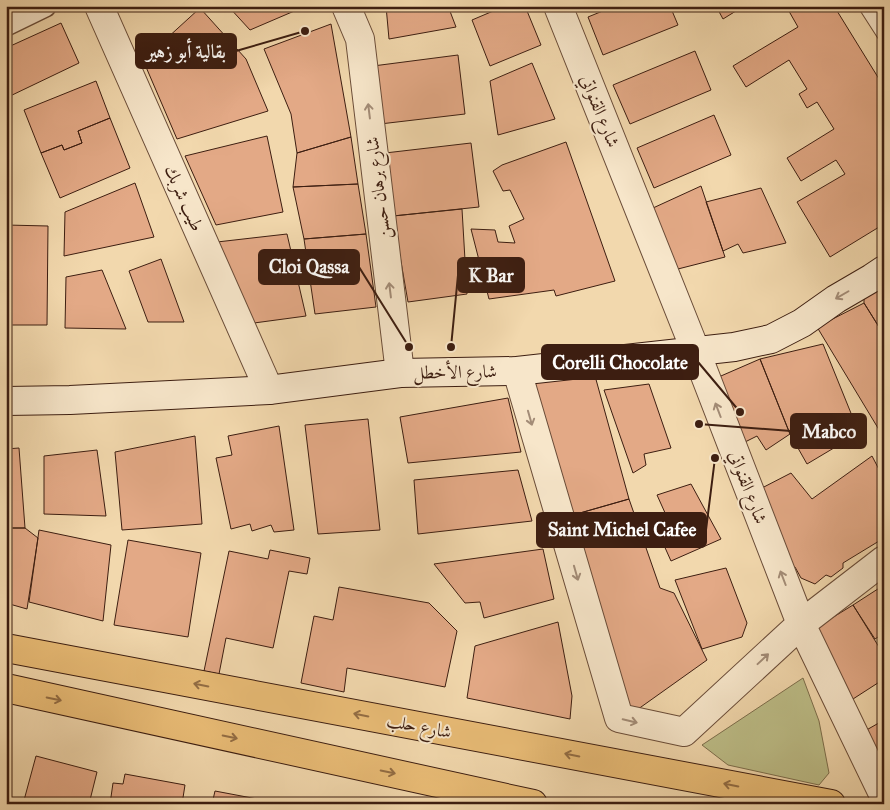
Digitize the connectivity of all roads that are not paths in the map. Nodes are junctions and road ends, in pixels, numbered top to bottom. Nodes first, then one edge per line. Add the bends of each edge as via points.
1 (45, 6) edge
2 (99, 6) edge
3 (346, 6) edge
4 (558, 6) edge
5 (866, 6) edge
6 (6, 25) edge
7 (884, 34) edge
8 (884, 270) edge
9 (696, 352) junction
10 (517, 371) junction
11 (400, 373) junction
12 (269, 390) junction
13 (6, 401) edge
14 (884, 560) edge
15 (801, 624) junction
16 (6, 648) edge
17 (6, 688) edge
18 (884, 796) edge
19 (533, 804) edge
20 (831, 804) edge

1 - 6 street
2 - 12 street, طيب شربك
11 -> 3 street, شارع برهان حسن via 360,39
4 - 9 street, شارع القنواتي
5 - 7 lane
8 -> 9 street, شارع الأخطل via 771,339 734,348
9 - 10 street, شارع الأخطل
15 -> 9 street, شارع القنواتي
10 - 11 street, شارع الأخطل
10 -> 15 street via 619,718 684,732
11 - 12 street, شارع الأخطل
12 - 13 street, شارع الأخطل
14 - 15 street
15 - 18 street, شارع القنواتي
20 -> 16 main road, شارع حلب
17 -> 19 main road

